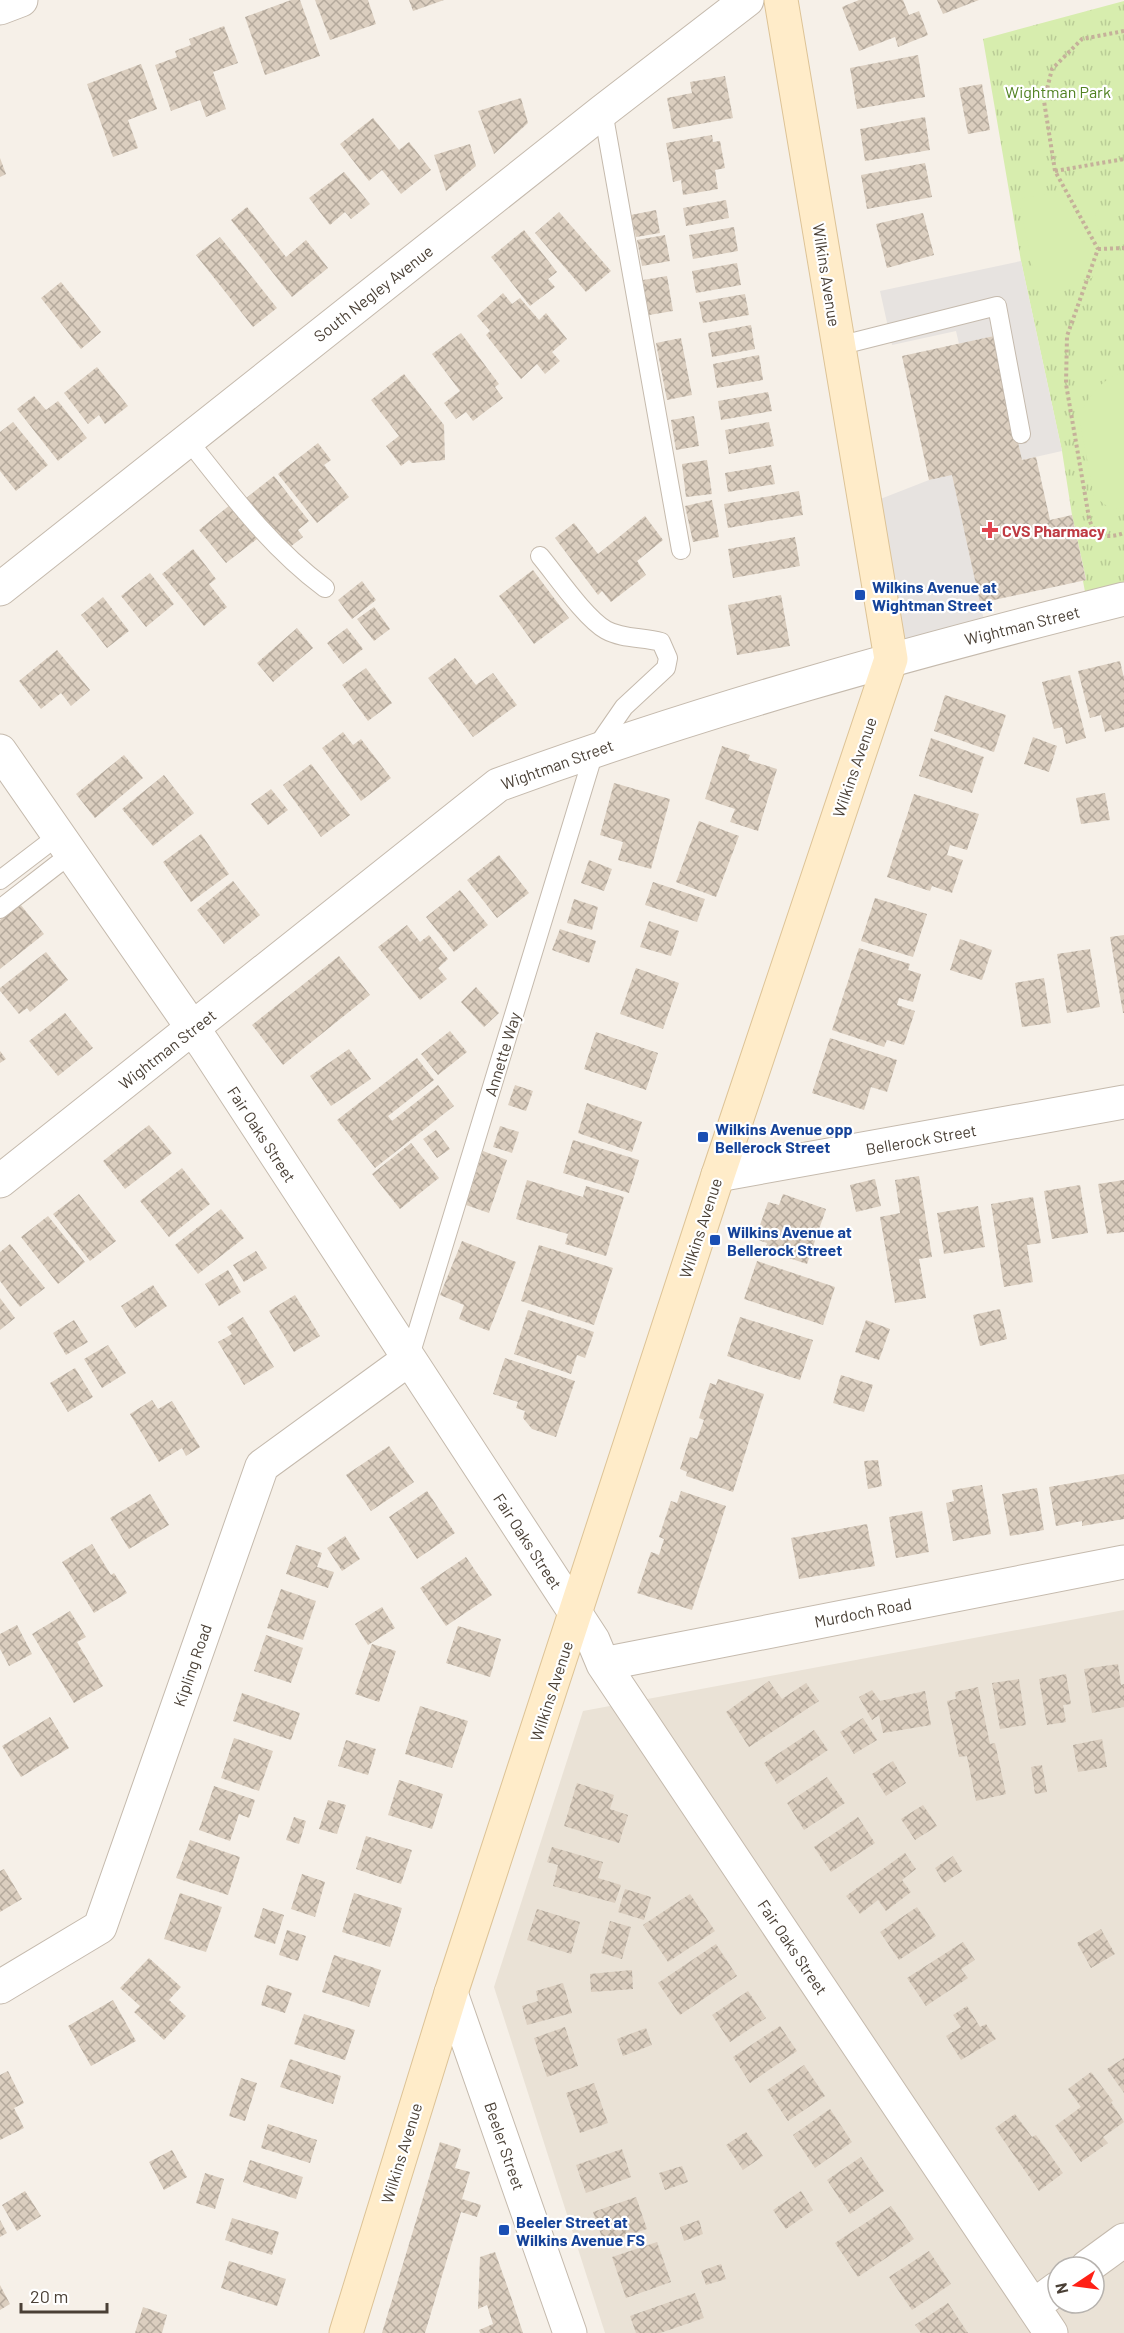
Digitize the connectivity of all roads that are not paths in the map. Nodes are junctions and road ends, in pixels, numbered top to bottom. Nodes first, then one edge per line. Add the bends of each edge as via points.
1 (21, 0) edge
2 (747, 0) edge
3 (781, 0) edge
4 (0, 8) edge
5 (603, 111) junction
6 (838, 346) junction
7 (1021, 434) dead end
8 (188, 440) junction
9 (681, 550) dead end
10 (540, 555) dead end
11 (325, 588) dead end
12 (0, 589) edge
13 (1124, 599) edge
14 (891, 659) junction
15 (595, 749) junction
16 (0, 751) edge
17 (65, 844) junction
18 (0, 880) edge
19 (0, 909) edge
20 (193, 1028) junction
21 (1124, 1102) edge
22 (718, 1175) junction
23 (0, 1181) edge
24 (409, 1359) junction
25 (1124, 1562) edge
26 (576, 1614) junction
27 (603, 1664) junction
28 (0, 1987) edge
29 (451, 1993) junction
30 (1124, 2240) edge
31 (1103, 2255) edge
32 (1045, 2297) edge
33 (346, 2333) edge
34 (570, 2333) edge
35 (1051, 2333) edge

1 - 4 street
2 - 5 street, South Negley Avenue
3 - 6 main road, Wilkins Avenue
5 - 8 street, South Negley Avenue
5 - 9 lane
6 - 7 lane via 997,306
6 - 14 main road, Wilkins Avenue
8 - 11 lane via 245,513
8 - 12 street, South Negley Avenue
10 - 15 lane, Annette Way via 599,625 623,636 662,642 668,658 666,668 624,707
13 - 14 street, Wightman Street
14 - 15 street, Wightman Street
14 - 22 main road, Wilkins Avenue
15 - 20 street, Wightman Street via 498,785
15 - 24 lane, Annette Way
16 - 17 street, Fair Oaks Street
17 - 18 lane
17 - 19 lane
17 - 20 street, Fair Oaks Street
20 - 23 street, Wightman Street
20 - 24 street, Fair Oaks Street
21 - 22 street, Bellerock Street
22 - 26 main road, Wilkins Avenue
24 - 26 street, Fair Oaks Street
24 - 28 street, Kipling Road via 262,1466 100,1927
25 - 27 street, Murdoch Road
26 - 27 street, Fair Oaks Street
26 - 29 main road, Wilkins Avenue
27 - 32 street, Fair Oaks Street
29 - 33 main road, Wilkins Avenue
29 - 34 street, Beeler Street
30 - 31 street
32 - 35 street, Fair Oaks Street

